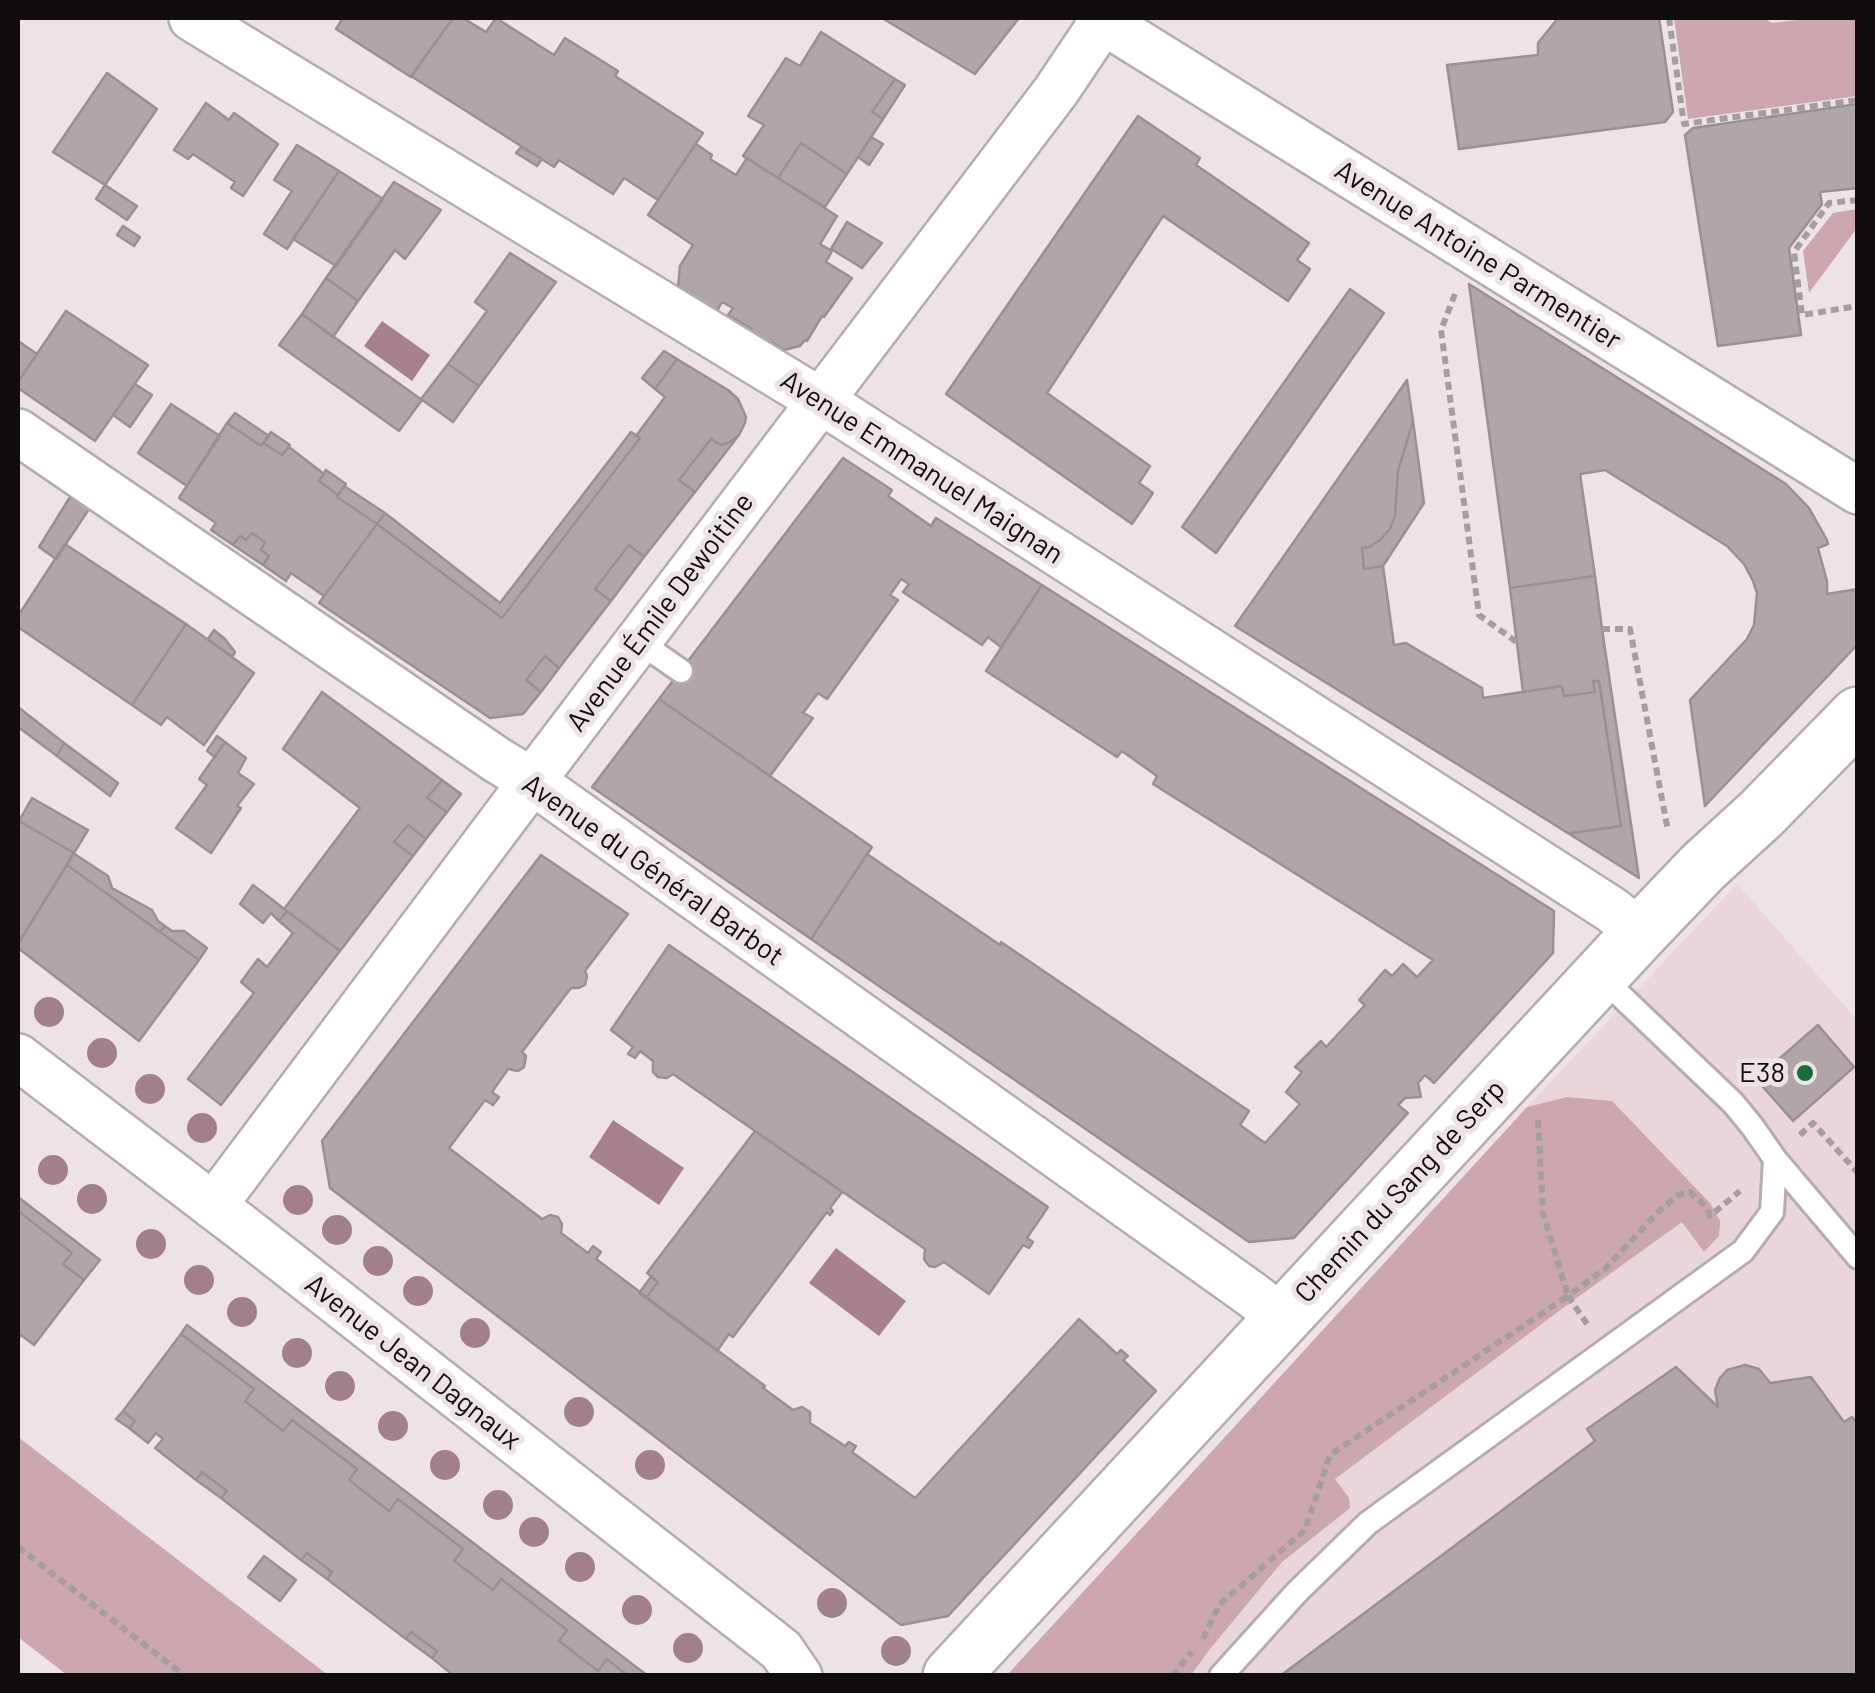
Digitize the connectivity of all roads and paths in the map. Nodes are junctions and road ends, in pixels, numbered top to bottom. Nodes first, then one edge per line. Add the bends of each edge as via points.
1 (192, 18) edge
2 (1102, 18) edge
3 (1669, 18) edge
4 (1858, 100) edge
5 (1858, 200) edge
6 (1473, 251) junction
7 (1858, 306) edge
8 (821, 401) junction
9 (18, 432) edge
10 (1858, 492) edge
11 (1602, 629) dead end
12 (638, 642) junction
13 (1518, 642) dead end
14 (681, 670) dead end
15 (1858, 715) edge
16 (532, 781) junction
17 (1703, 868) junction
18 (1640, 933) junction
19 (1600, 976) junction
20 (18, 1057) edge
21 (1537, 1105) dead end
22 (1776, 1159) junction
23 (1858, 1173) edge
24 (213, 1206) junction
25 (1858, 1256) edge
26 (1568, 1296) junction
27 (1282, 1318) junction
28 (1607, 1350) junction
29 (18, 1547) edge
30 (185, 1676) edge
31 (799, 1676) edge
32 (951, 1676) edge
33 (1172, 1676) edge
34 (1221, 1676) edge

1 - 8 street, Avenue Emmanuel Maignan
2 - 6 street, Avenue Antoine Parmentier
2 - 8 street, Avenue Émile Dewoitine via 1056,91
3 - 4 path via 1684,124
5 - 7 path via 1829,203 1794,252 1802,314
6 - 10 street, Avenue Antoine Parmentier
6 - 13 path via 1440,330 1479,615
8 - 12 street, Avenue Émile Dewoitine
8 - 18 street, Avenue Emmanuel Maignan
9 - 16 street, Avenue du Général Barbot
11 - 17 path via 1630,628 1672,850
12 - 14 lane
12 - 16 street, Avenue Émile Dewoitine
15 - 17 street, Chemin du Sang de Serp
16 - 24 street, Avenue Émile Dewoitine
16 - 27 street, Avenue du Général Barbot
17 - 18 street, Chemin du Sang de Serp
18 - 19 street, Chemin du Sang de Serp
19 - 22 lane via 1733,1104
19 - 27 street, Chemin du Sang de Serp
20 - 24 street, Avenue Jean Dagnaux
21 - 26 path via 1542,1213
22 - 23 path via 1813,1123
22 - 25 lane
22 - 26 path via 1710,1216 1690,1192 1678,1195 1606,1268
22 - 28 lane via 1772,1212 1743,1252
24 - 31 street, Avenue Jean Dagnaux via 781,1650
26 - 28 path
26 - 33 path via 1330,1455 1305,1530 1220,1606 1206,1636
27 - 32 street, Chemin du Sang de Serp
28 - 34 lane via 1368,1523
29 - 30 path

